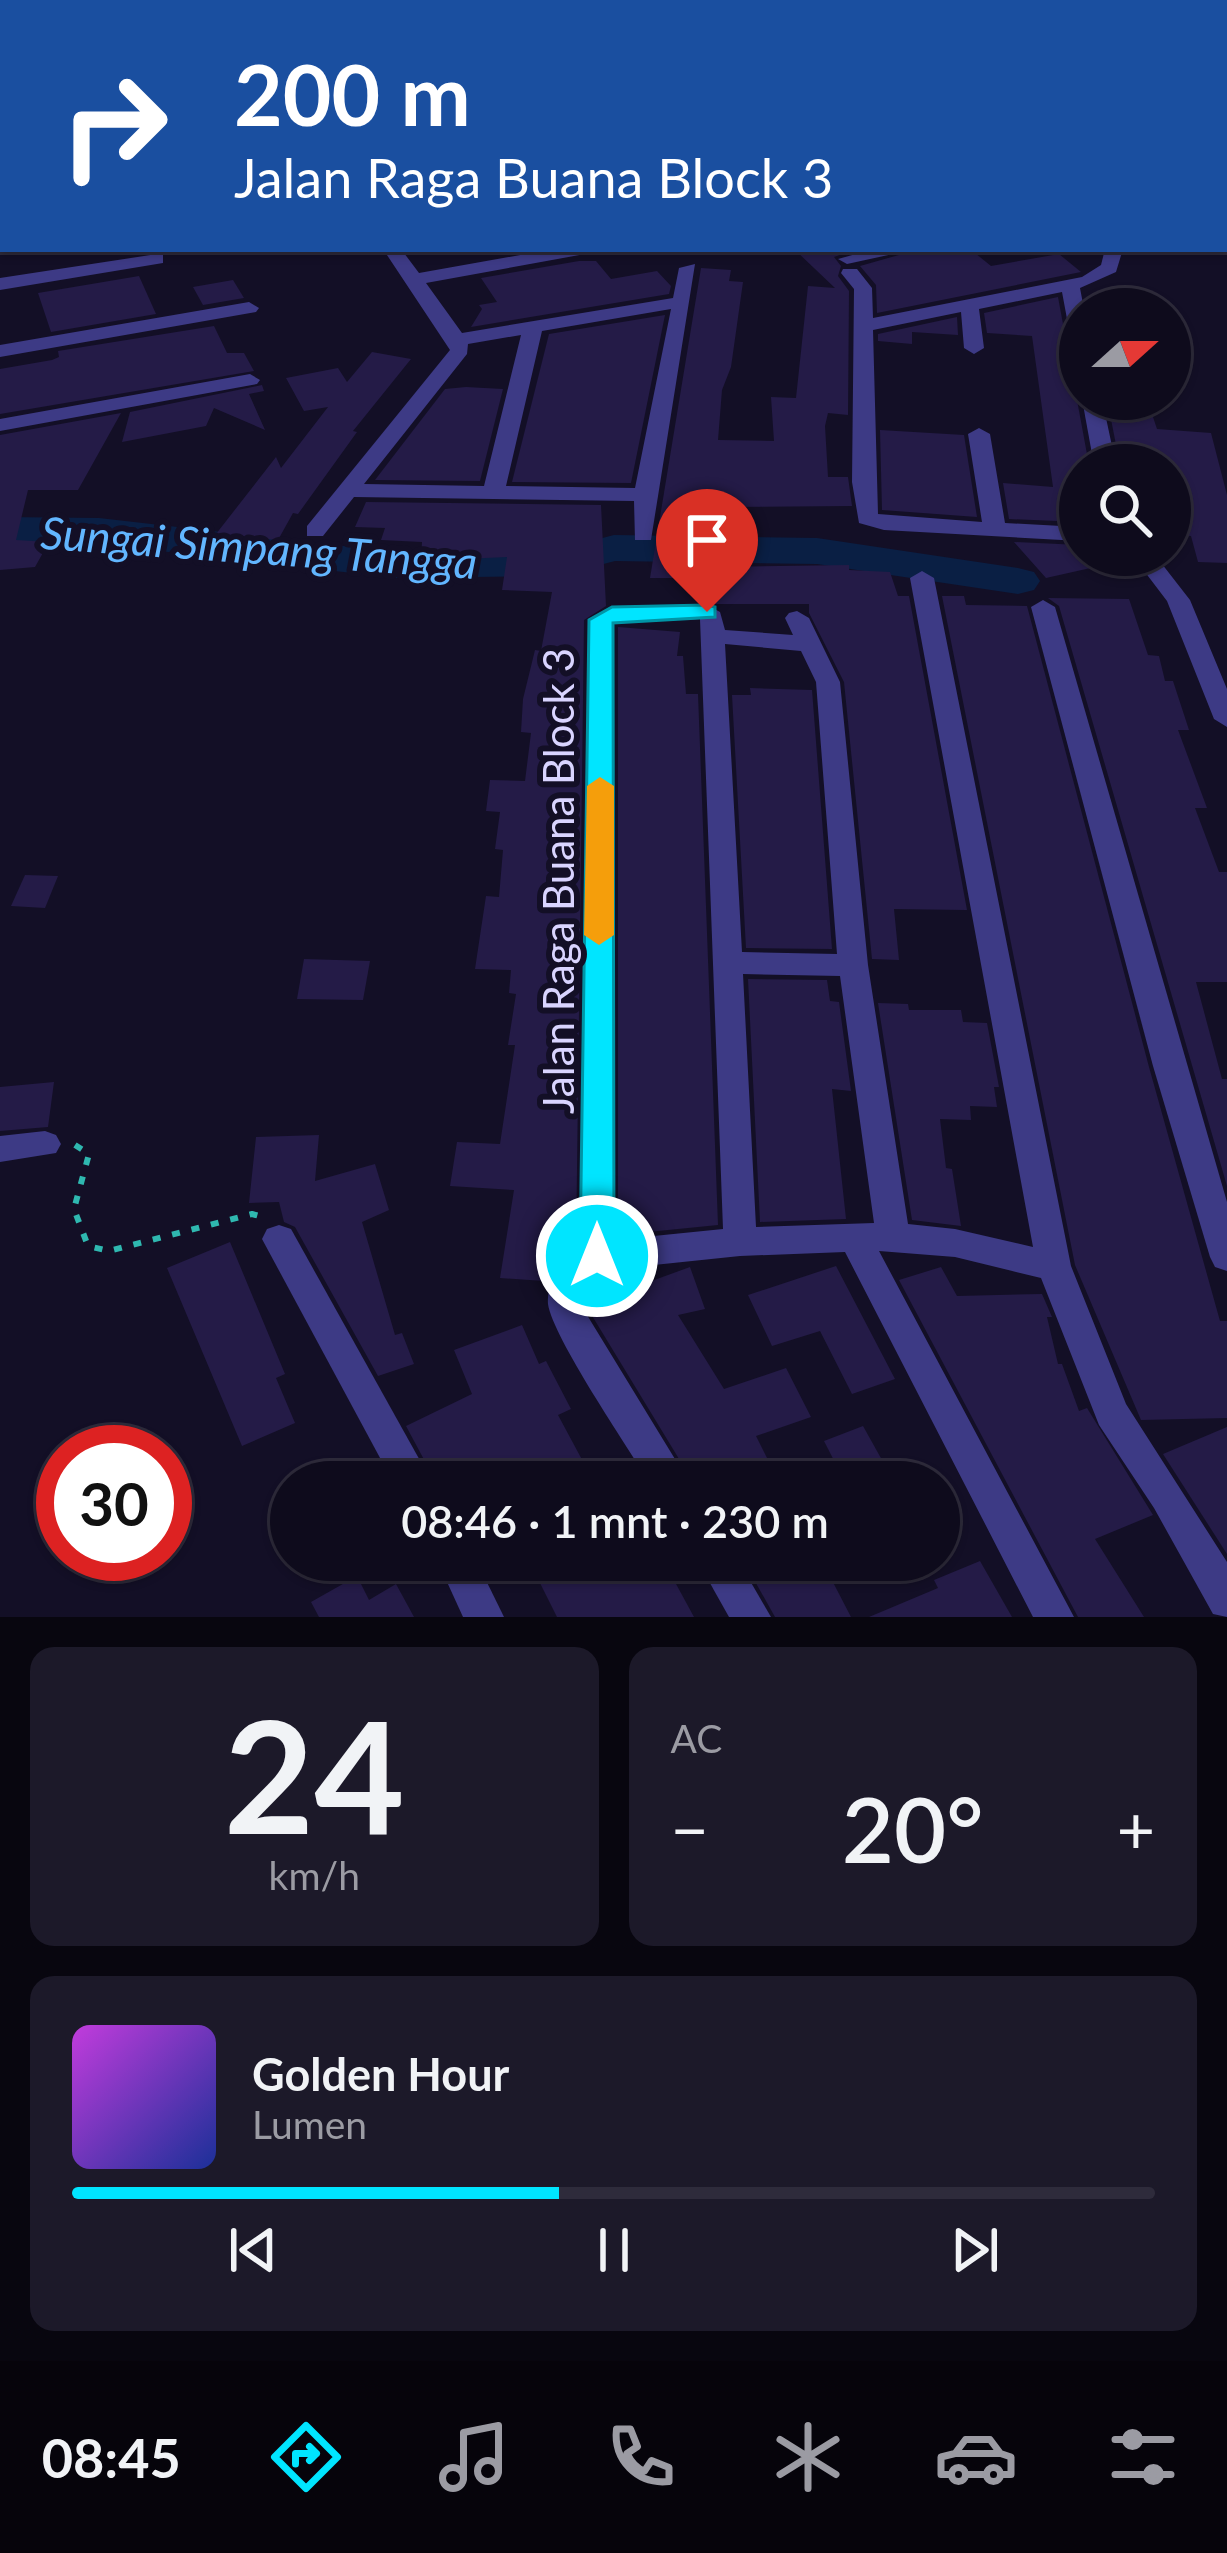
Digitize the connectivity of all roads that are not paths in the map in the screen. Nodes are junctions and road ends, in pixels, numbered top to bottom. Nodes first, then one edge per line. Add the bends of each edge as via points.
1 (394, 252) edge
2 (568, 252) edge
3 (901, 252) edge
4 (1113, 252) edge
5 (157, 259) dead end
6 (688, 268) dead end
7 (854, 274) junction
8 (411, 280) junction
9 (0, 284) edge
10 (1070, 284) junction
11 (1071, 288) edge
12 (680, 302) junction
13 (969, 302) junction
14 (249, 308) dead end
15 (895, 316) junction
16 (864, 326) junction
17 (533, 327) junction
18 (457, 340) junction
19 (974, 348) dead end
20 (0, 351) edge
21 (250, 380) dead end
22 (0, 425) edge
23 (979, 434) dead end
24 (352, 490) junction
25 (493, 493) junction
26 (645, 495) junction
27 (994, 527) junction
28 (315, 530) dead end
29 (1059, 532) edge
30 (644, 535) dead end
31 (1159, 576) edge
32 (922, 578) dead end
33 (1043, 607) dead end
34 (712, 627) junction
35 (1227, 719) edge
36 (727, 963) junction
37 (853, 965) junction
38 (45, 1144) road end
39 (0, 1149) edge
40 (893, 1236) junction
41 (279, 1239) road end
42 (855, 1239) junction
43 (740, 1241) junction
44 (597, 1256) junction
45 (1227, 1257) edge
46 (1054, 1266) junction
47 (401, 1461) edge
48 (657, 1461) edge
49 (466, 1581) edge
50 (729, 1581) edge
51 (1227, 1600) edge
52 (484, 1617) edge
53 (751, 1617) edge
54 (1054, 1617) edge

1 - 8 street
2 - 8 street
3 - 7 street
4 - 10 street via 1105,273
5 - 9 street
6 - 12 street
7 - 15 street
7 - 16 street
8 - 18 street
10 - 11 street
10 - 13 street
12 - 17 street
12 - 26 street
13 - 15 street
13 - 19 street
14 - 20 street
15 - 16 street
16 - 27 street via 867,518
17 - 18 street
17 - 25 street
18 - 24 street via 460,350
21 - 22 street
23 - 27 street
24 - 25 street
24 - 28 street
25 - 26 street
26 - 30 street
27 - 29 street
31 - 35 street via 1178,600
32 - 46 street
33 - 45 street
34 - 36 street
34 - 37 street via 803,631 828,682
34 - 44 street, Jalan Raga Buana Block 3 via 707,612 601,620
36 - 37 street
36 - 43 street
37 - 40 street
38 - 39 street
40 - 42 street
40 - 46 street
41 - 47 street
42 - 43 street
42 - 54 street
43 - 44 street
44 - 48 street via 569,1283 565,1301
46 - 51 street via 1112,1414
49 - 52 street
50 - 53 street

